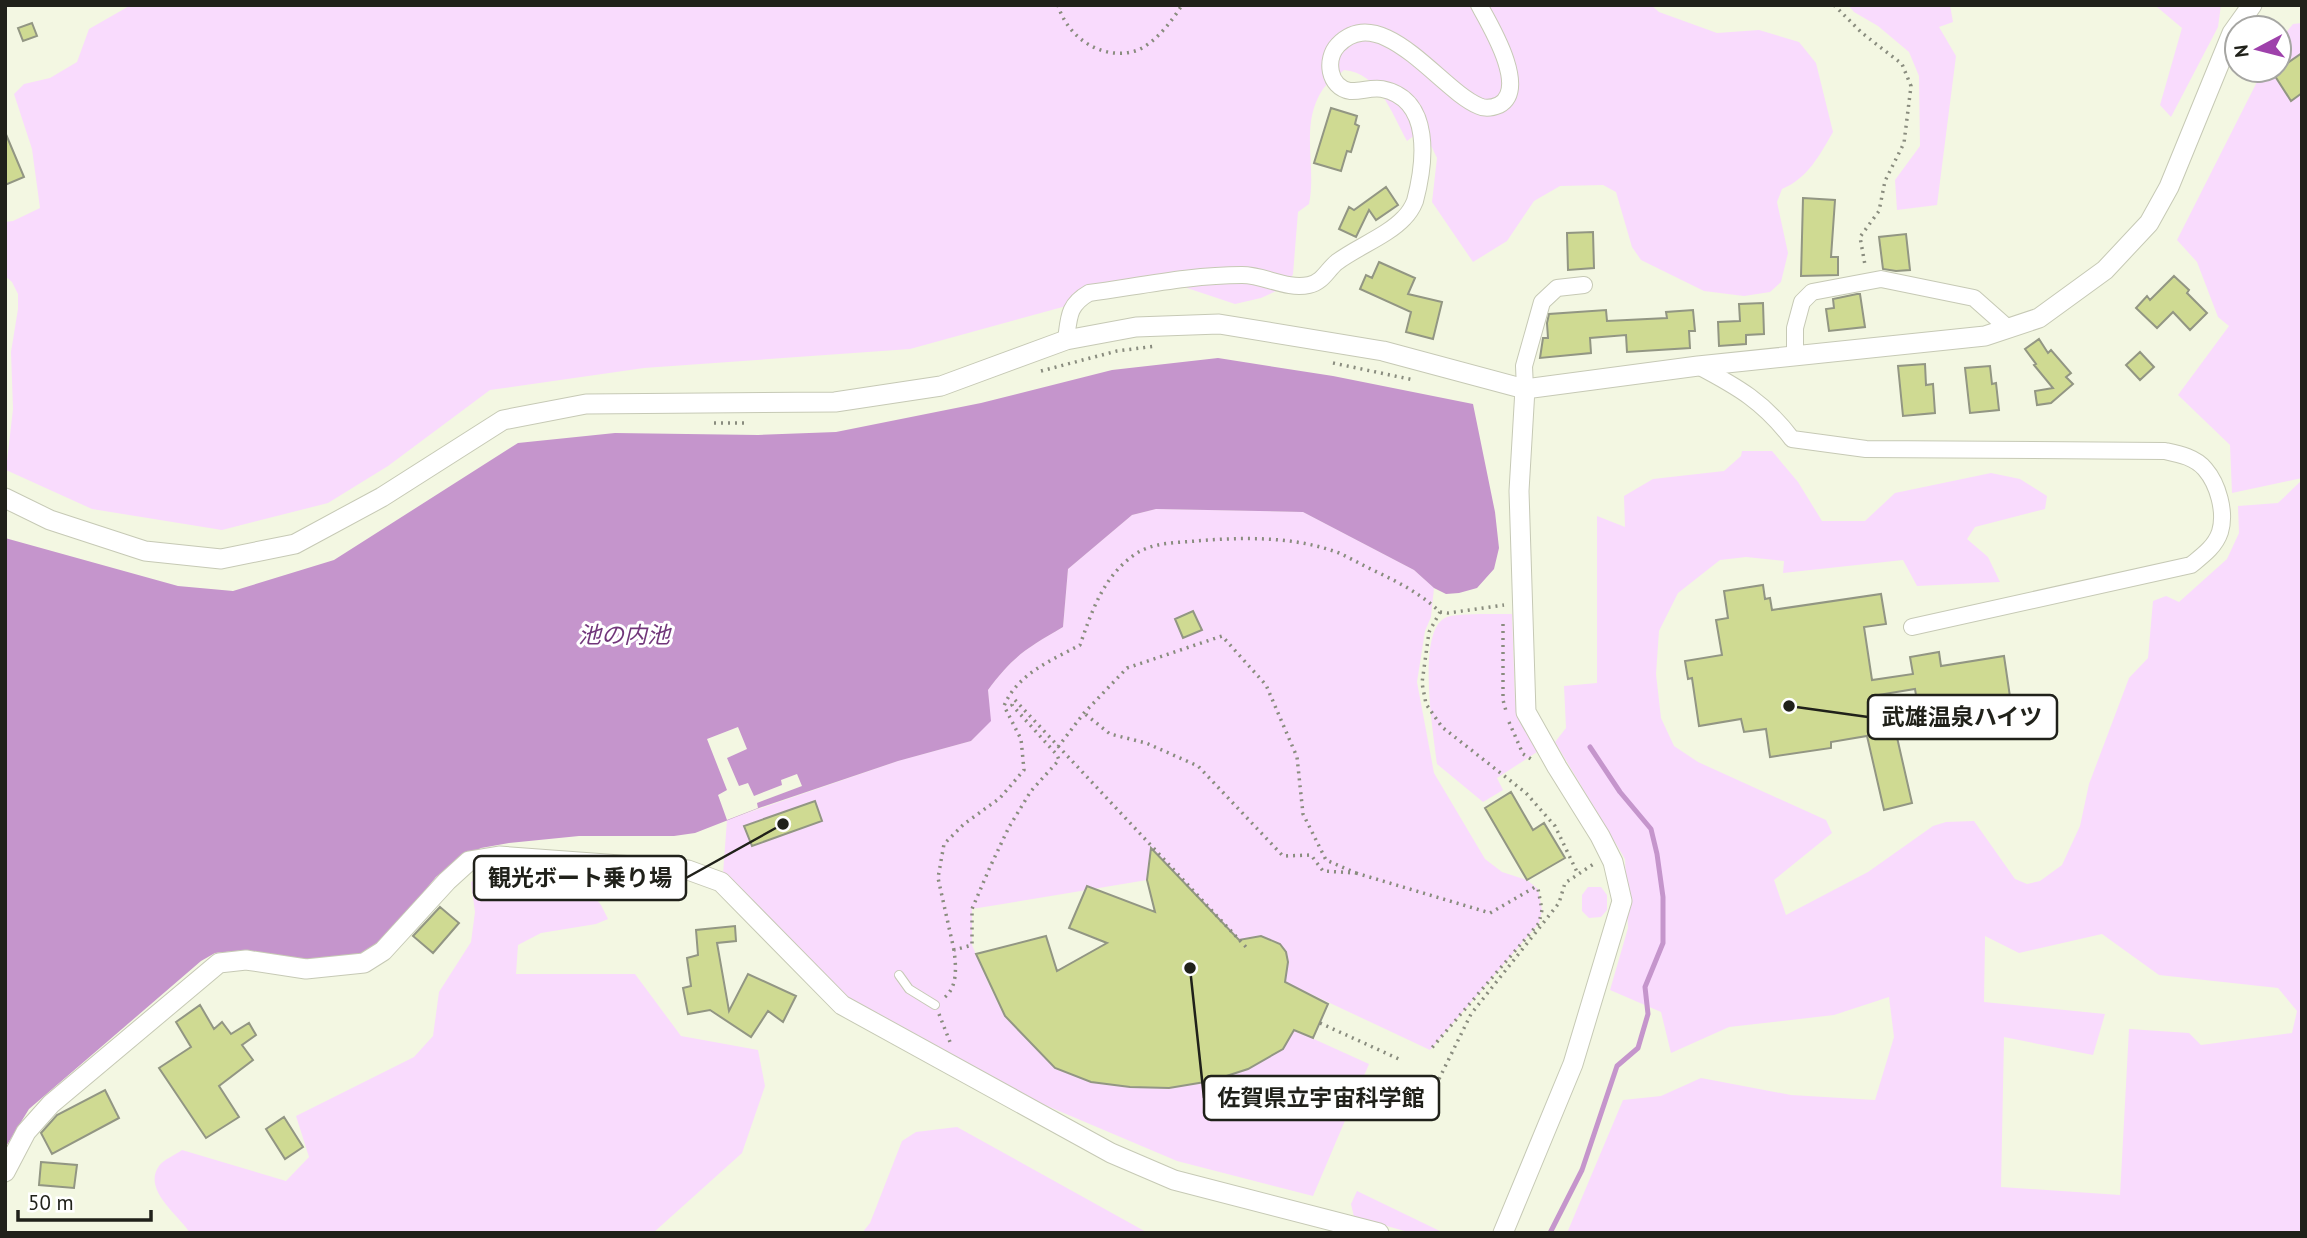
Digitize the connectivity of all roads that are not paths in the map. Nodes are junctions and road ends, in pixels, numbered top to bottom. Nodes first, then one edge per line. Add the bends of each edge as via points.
1 (1479, 5) edge
2 (2252, 5) edge
3 (1584, 285) dead end
4 (2009, 328) junction
5 (1066, 340) junction
6 (1795, 356) junction
7 (1698, 366) junction
8 (1525, 389) junction
9 (5, 498) edge
10 (1912, 627) dead end
11 (899, 975) dead end
12 (935, 1005) road end
13 (5, 1172) edge
14 (1379, 1233) edge
15 (1503, 1233) edge

1 - 5 street via 1499,39 1507,68 1510,91 1493,108 1467,101 1399,42 1381,34 1369,31 1349,36 1329,61 1339,86 1398,95 1413,108 1421,124 1423,149 1414,204 1403,219 1336,263 1312,285 1216,275 1089,293 1075,300
2 - 4 street via 2232,33 2169,187 2149,223 2105,271 2039,318
3 - 8 street via 1557,288 1542,302 1524,366
4 - 6 street via 1985,337
4 - 6 street via 1974,298 1881,279 1812,292 1802,302 1795,328
5 - 8 street via 1136,327 1219,324 1383,351
5 - 9 street via 941,386 835,402 586,404 503,420 382,497 295,544 221,559 145,551 50,520
6 - 7 street
7 - 8 street
7 - 10 street via 1773,414 1792,439 1866,449 2165,452 2185,456 2204,468 2216,488 2222,510 2220,532 2209,550 2191,565
8 - 15 street via 1512,602 1525,628 1527,712 1600,836 1613,862 1622,901 1573,1064
11 - 12 lane via 909,989
13 - 14 street via 26,1132 51,1104 219,962 246,960 306,969 364,963 383,951 469,861 499,856 688,870 721,882 842,1005 1111,1153 1174,1180

